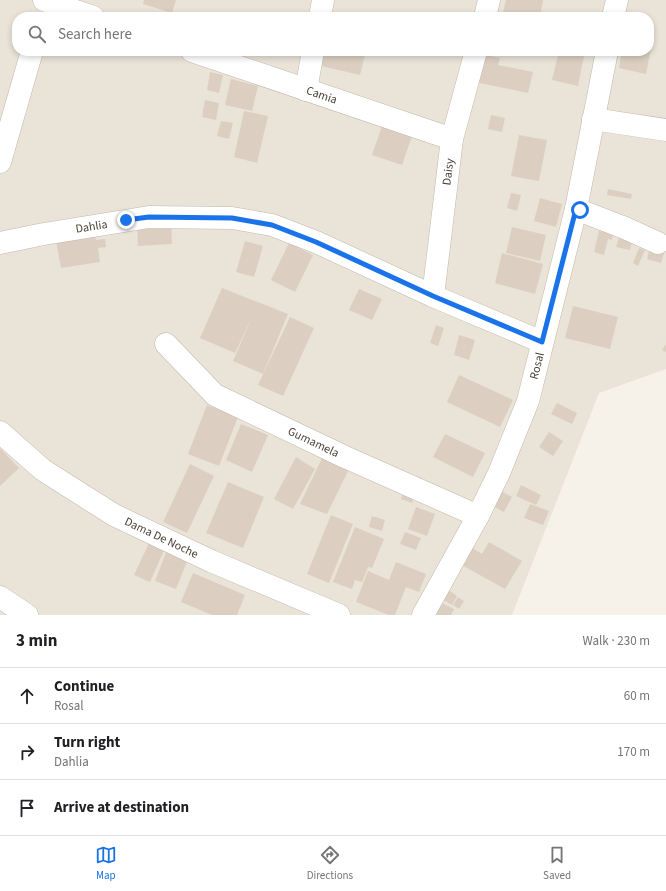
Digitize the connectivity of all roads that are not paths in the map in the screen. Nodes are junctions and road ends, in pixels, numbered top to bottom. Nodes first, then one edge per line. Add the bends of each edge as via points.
1 (323, 0) edge
2 (490, 0) edge
3 (617, 0) edge
4 (45, 6) edge
5 (71, 12) edge
6 (321, 12) edge
7 (486, 12) edge
8 (615, 12) edge
9 (31, 56) edge
10 (207, 56) edge
11 (312, 56) edge
12 (475, 56) edge
13 (606, 56) edge
14 (306, 90) junction
15 (593, 119) junction
16 (666, 130) edge
17 (452, 139) junction
18 (0, 162) edge
19 (576, 209) junction
20 (0, 243) edge
21 (658, 243) dead end
22 (433, 296) junction
23 (542, 342) junction
24 (166, 344) dead end
25 (0, 432) edge
26 (478, 516) junction
27 (0, 597) edge
28 (27, 615) edge
29 (339, 615) edge
30 (423, 615) edge

1 - 6 street
2 - 7 street
3 - 8 street
4 - 5 street
9 - 18 street
10 - 14 street, Camia
11 - 14 street
12 - 17 street, Daisy
13 - 15 street, Rosal
14 - 17 street, Camia
15 - 16 street
15 - 19 street, Rosal
17 - 22 street, Daisy
19 - 21 street
19 - 23 street, Rosal
20 - 22 street, Dahlia via 149,217 232,218 272,225 316,242
22 - 23 street, Dahlia
23 - 26 street, Rosal via 528,401 499,473
24 - 26 street, Gumamela via 215,395
25 - 29 street, Dama De Noche via 43,470 114,515 211,561
26 - 30 street, Rosal
27 - 28 street

